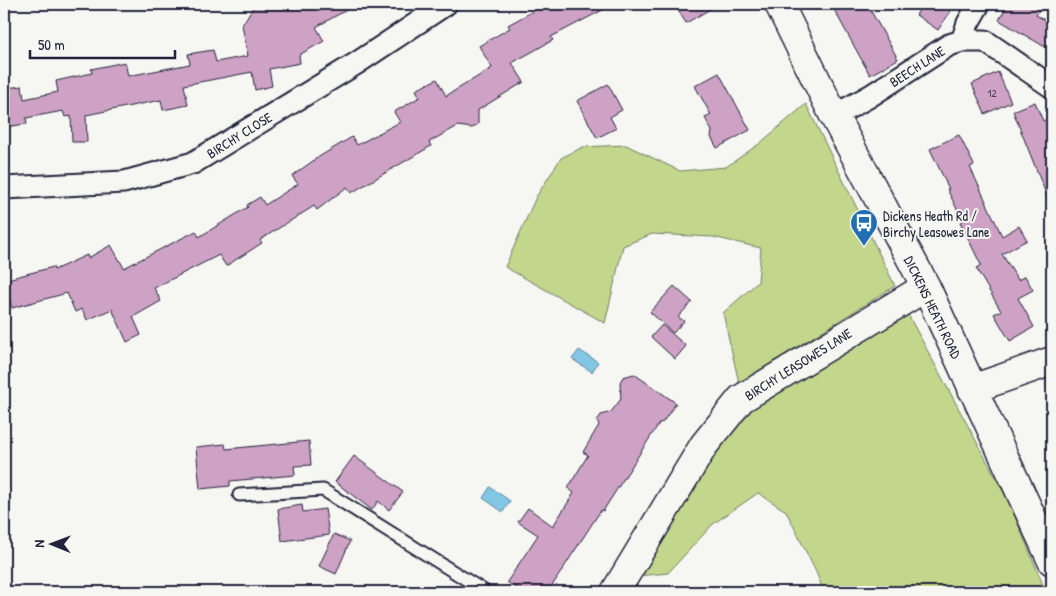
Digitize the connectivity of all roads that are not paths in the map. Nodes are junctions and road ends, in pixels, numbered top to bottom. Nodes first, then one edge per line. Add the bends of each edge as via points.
1 (446, 4) edge
2 (779, 4) edge
3 (978, 4) edge
4 (962, 41) junction
5 (1052, 87) edge
6 (834, 116) junction
7 (4, 188) edge
8 (926, 287) junction
9 (1052, 361) edge
10 (972, 389) junction
11 (239, 495) dead end
12 (1052, 561) edge
13 (486, 592) edge
14 (615, 592) edge

1 - 7 street, BIRCHY CLOSE via 357,63 193,163 124,182
2 - 6 street, DICKENS HEATH ROAD
3 - 4 street
4 - 5 street, BEECH LANE via 985,41
4 - 6 street, BEECH LANE via 949,45
6 - 8 street, DICKENS HEATH ROAD
8 - 10 street, DICKENS HEATH ROAD
8 - 14 street, BIRCHY LEASOWES LANE via 741,399 704,445
9 - 10 street
10 - 12 street, DICKENS HEATH ROAD
11 - 13 lane via 323,490

